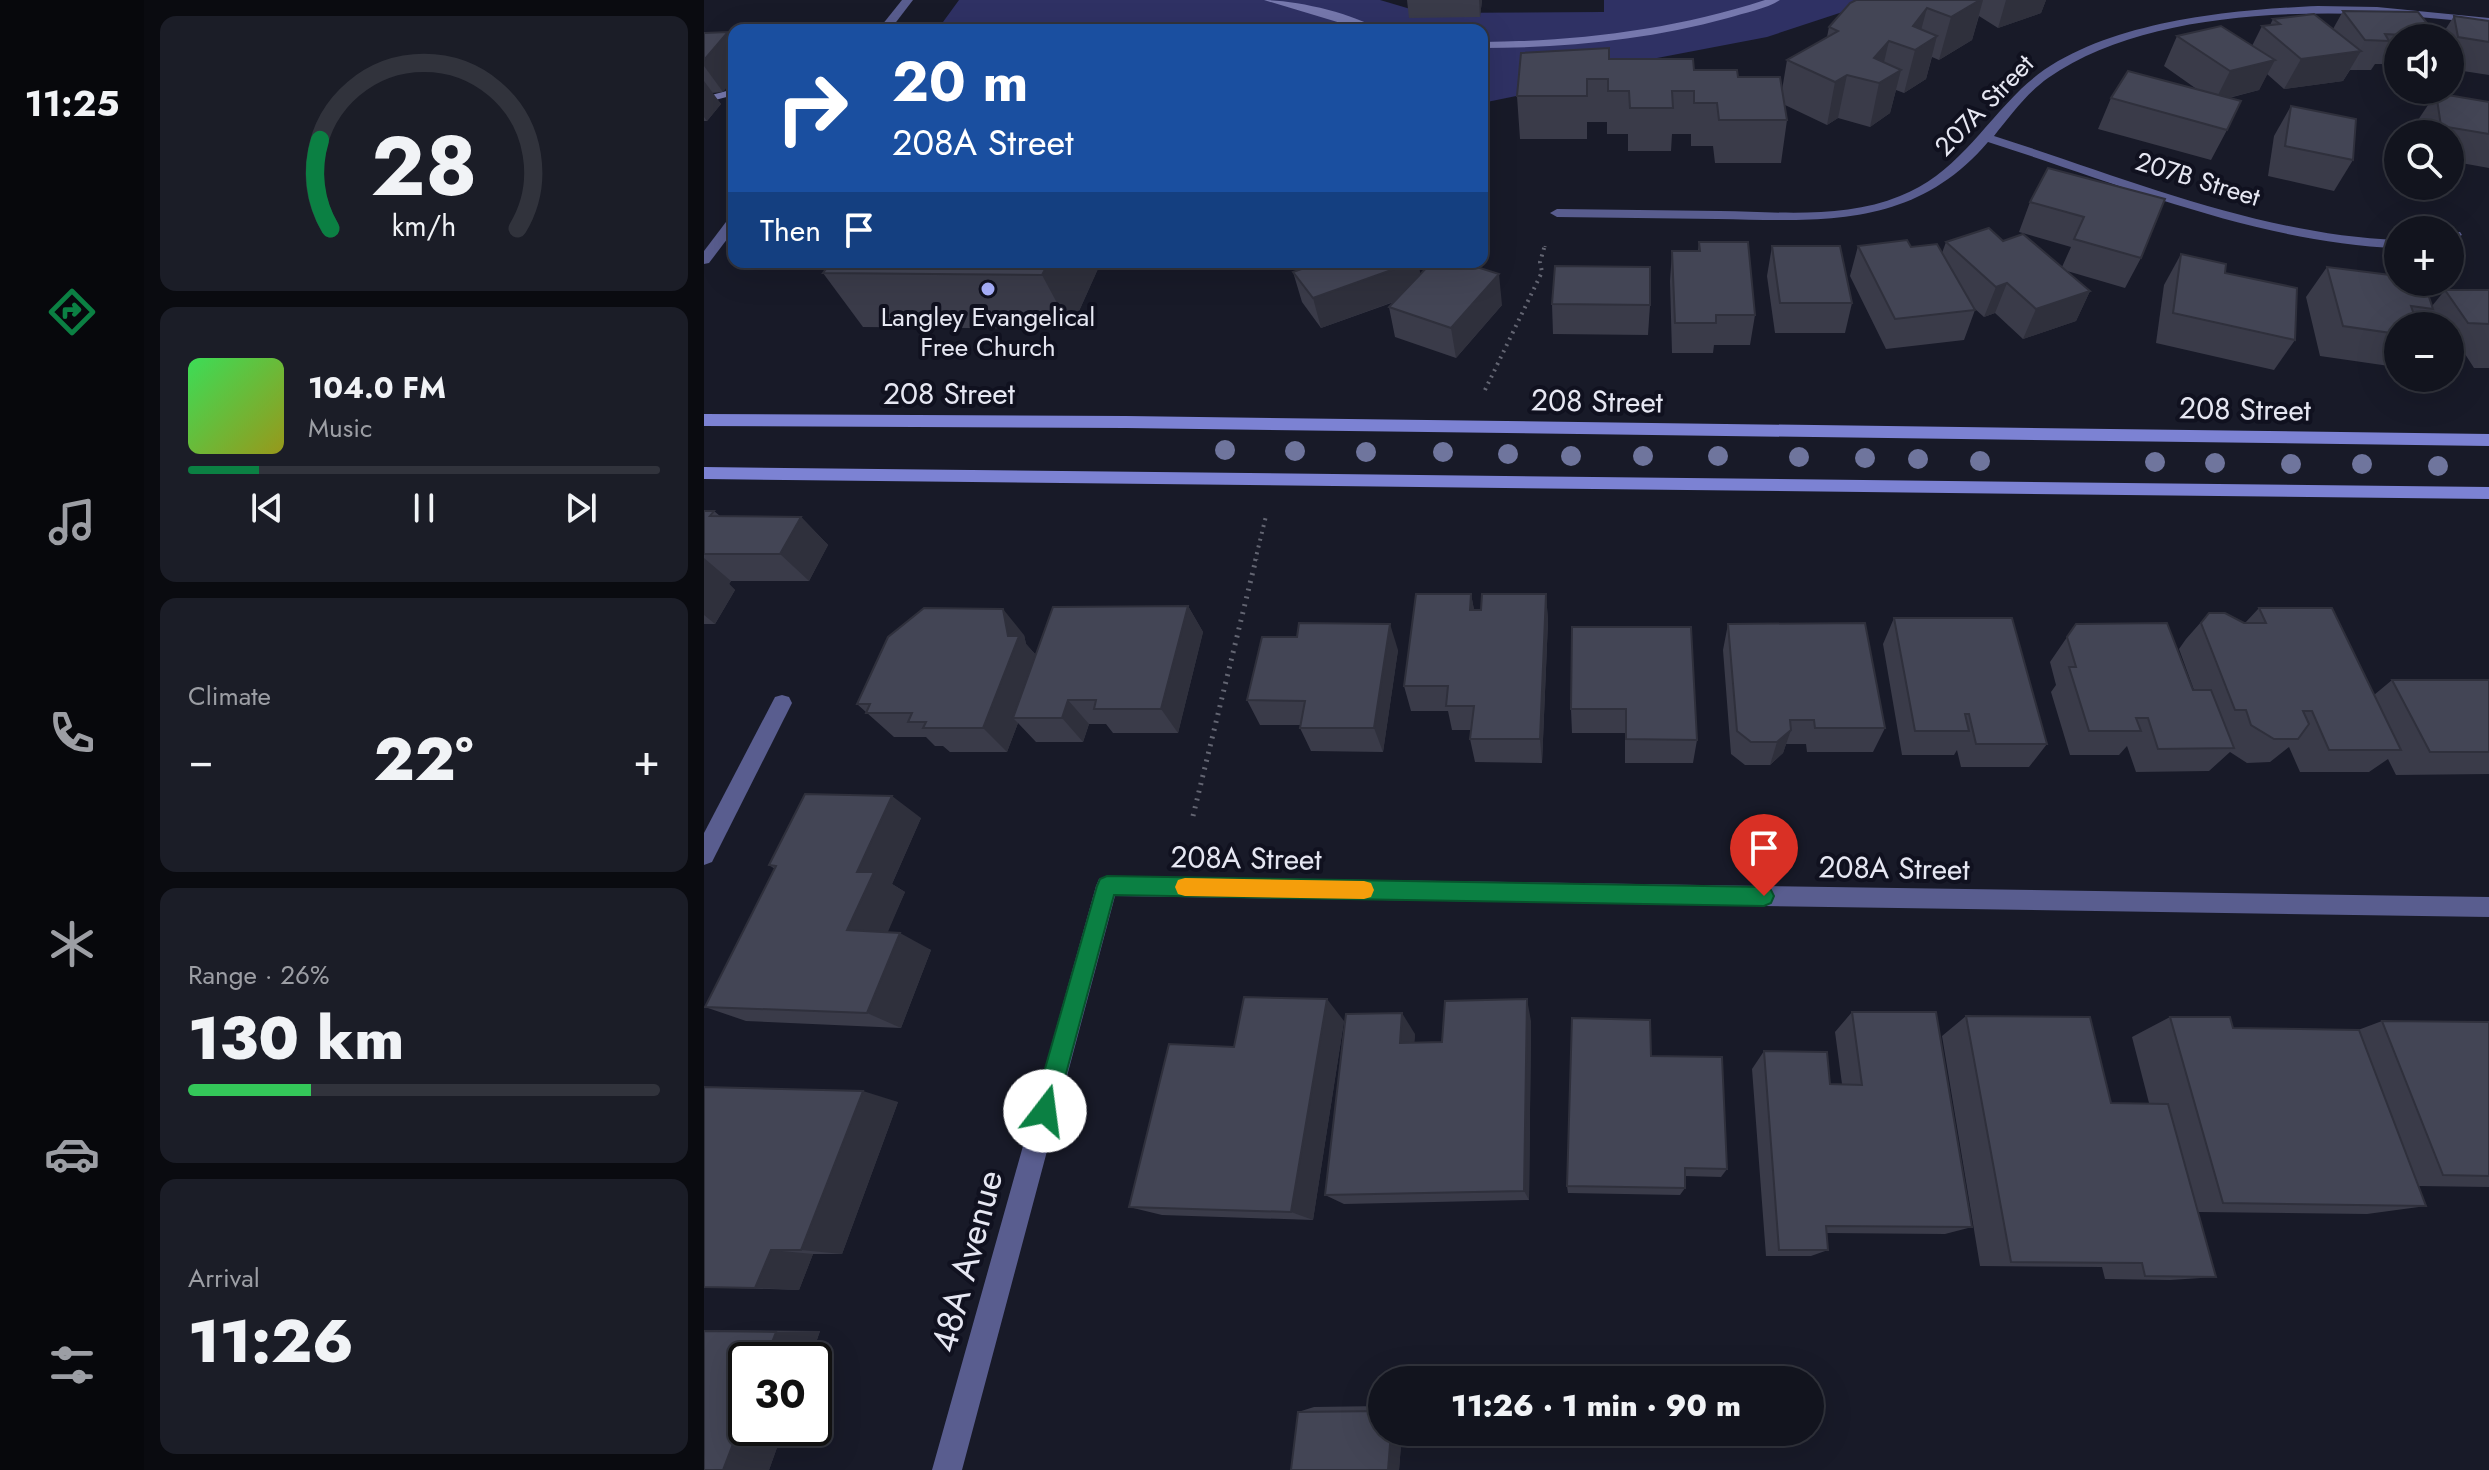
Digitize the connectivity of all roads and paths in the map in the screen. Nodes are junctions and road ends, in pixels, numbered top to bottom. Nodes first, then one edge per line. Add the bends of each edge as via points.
1 (908, 0) edge
2 (2286, 2) edge
3 (2489, 21) edge
4 (889, 24) edge
5 (1988, 138) junction
6 (1557, 213) joint
7 (728, 229) edge
8 (2384, 244) edge
9 (704, 260) edge
10 (1481, 398) dead end
11 (704, 420) edge
12 (2489, 440) edge
13 (704, 473) edge
14 (2489, 493) edge
15 (1266, 515) dead end
16 (782, 703) dead end
17 (1193, 816) dead end
18 (704, 855) edge
19 (1107, 886) joint
20 (2489, 907) edge
21 (947, 1470) edge

1 - 4 street
2 - 3 street, 207A Street
2 - 5 street, 207A Street via 2161,21 2087,47 2042,77
5 - 6 street, 207A Street via 1938,184 1905,200 1863,210 1776,216
5 - 8 street, 207B Street via 2244,219 2305,235
6 - 10 path via 1540,262 1542,272
7 - 9 street
11 - 12 main road, 208 Street
13 - 14 main road
15 - 17 path
16 - 18 street
19 - 20 street, 208A Street
19 - 21 street, 48A Avenue

